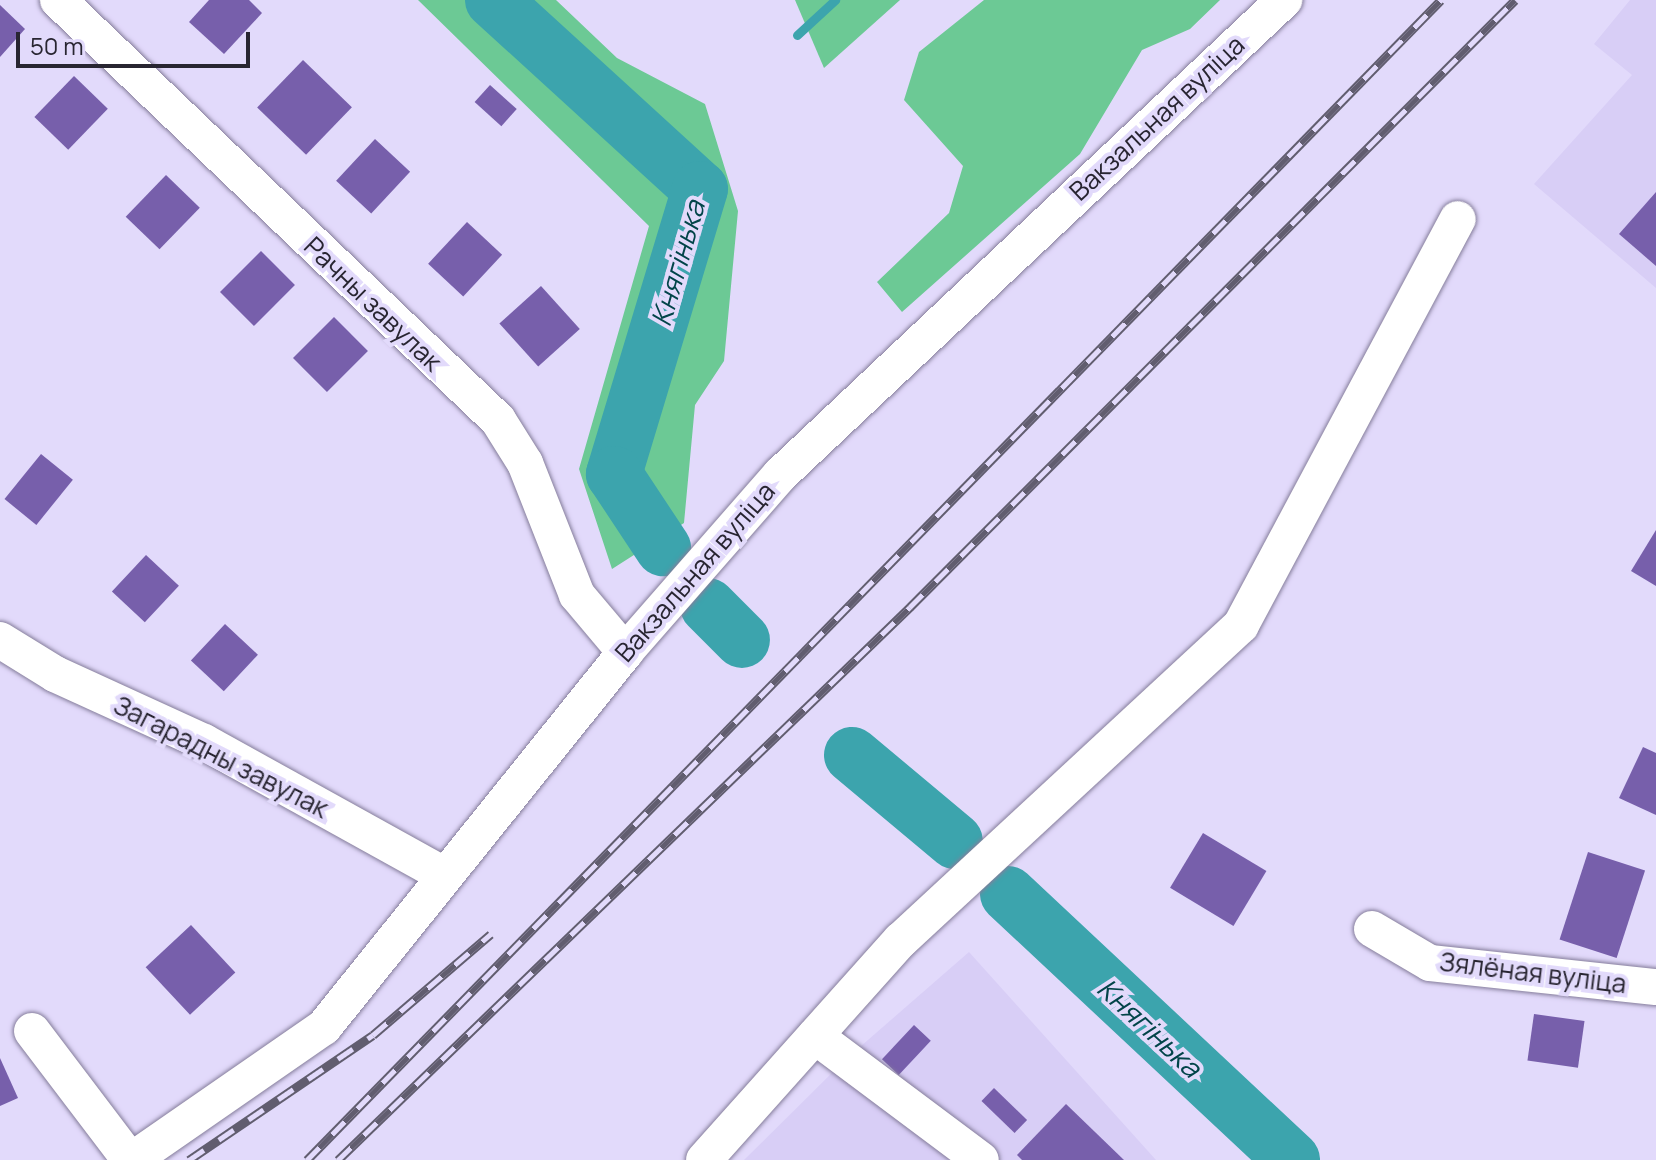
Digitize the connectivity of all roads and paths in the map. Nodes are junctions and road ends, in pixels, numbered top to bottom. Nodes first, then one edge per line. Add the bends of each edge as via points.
1 (58, 0) edge
2 (1284, 0) edge
3 (1458, 219) dead end
4 (0, 640) edge
5 (625, 652) junction
6 (442, 874) junction
7 (1372, 929) dead end
8 (1655, 984) edge
9 (32, 1031) dead end
10 (815, 1036) junction
11 (131, 1160) edge
12 (704, 1160) edge
13 (981, 1160) edge

1 - 5 street, Рачны завулак via 498,420 525,463 577,595
2 - 5 street, Вакзальная вуліца via 780,475
3 - 10 street via 1241,625 901,940
4 - 6 street, Загарадны завулак via 55,674 204,742
5 - 6 street, Вакзальная вуліца
6 - 11 street, Вакзальная вуліца via 324,1027
7 - 8 street, Зялёная вуліца via 1430,963
9 - 11 street, Вакзальная вуліца
10 - 12 street
10 - 13 street

